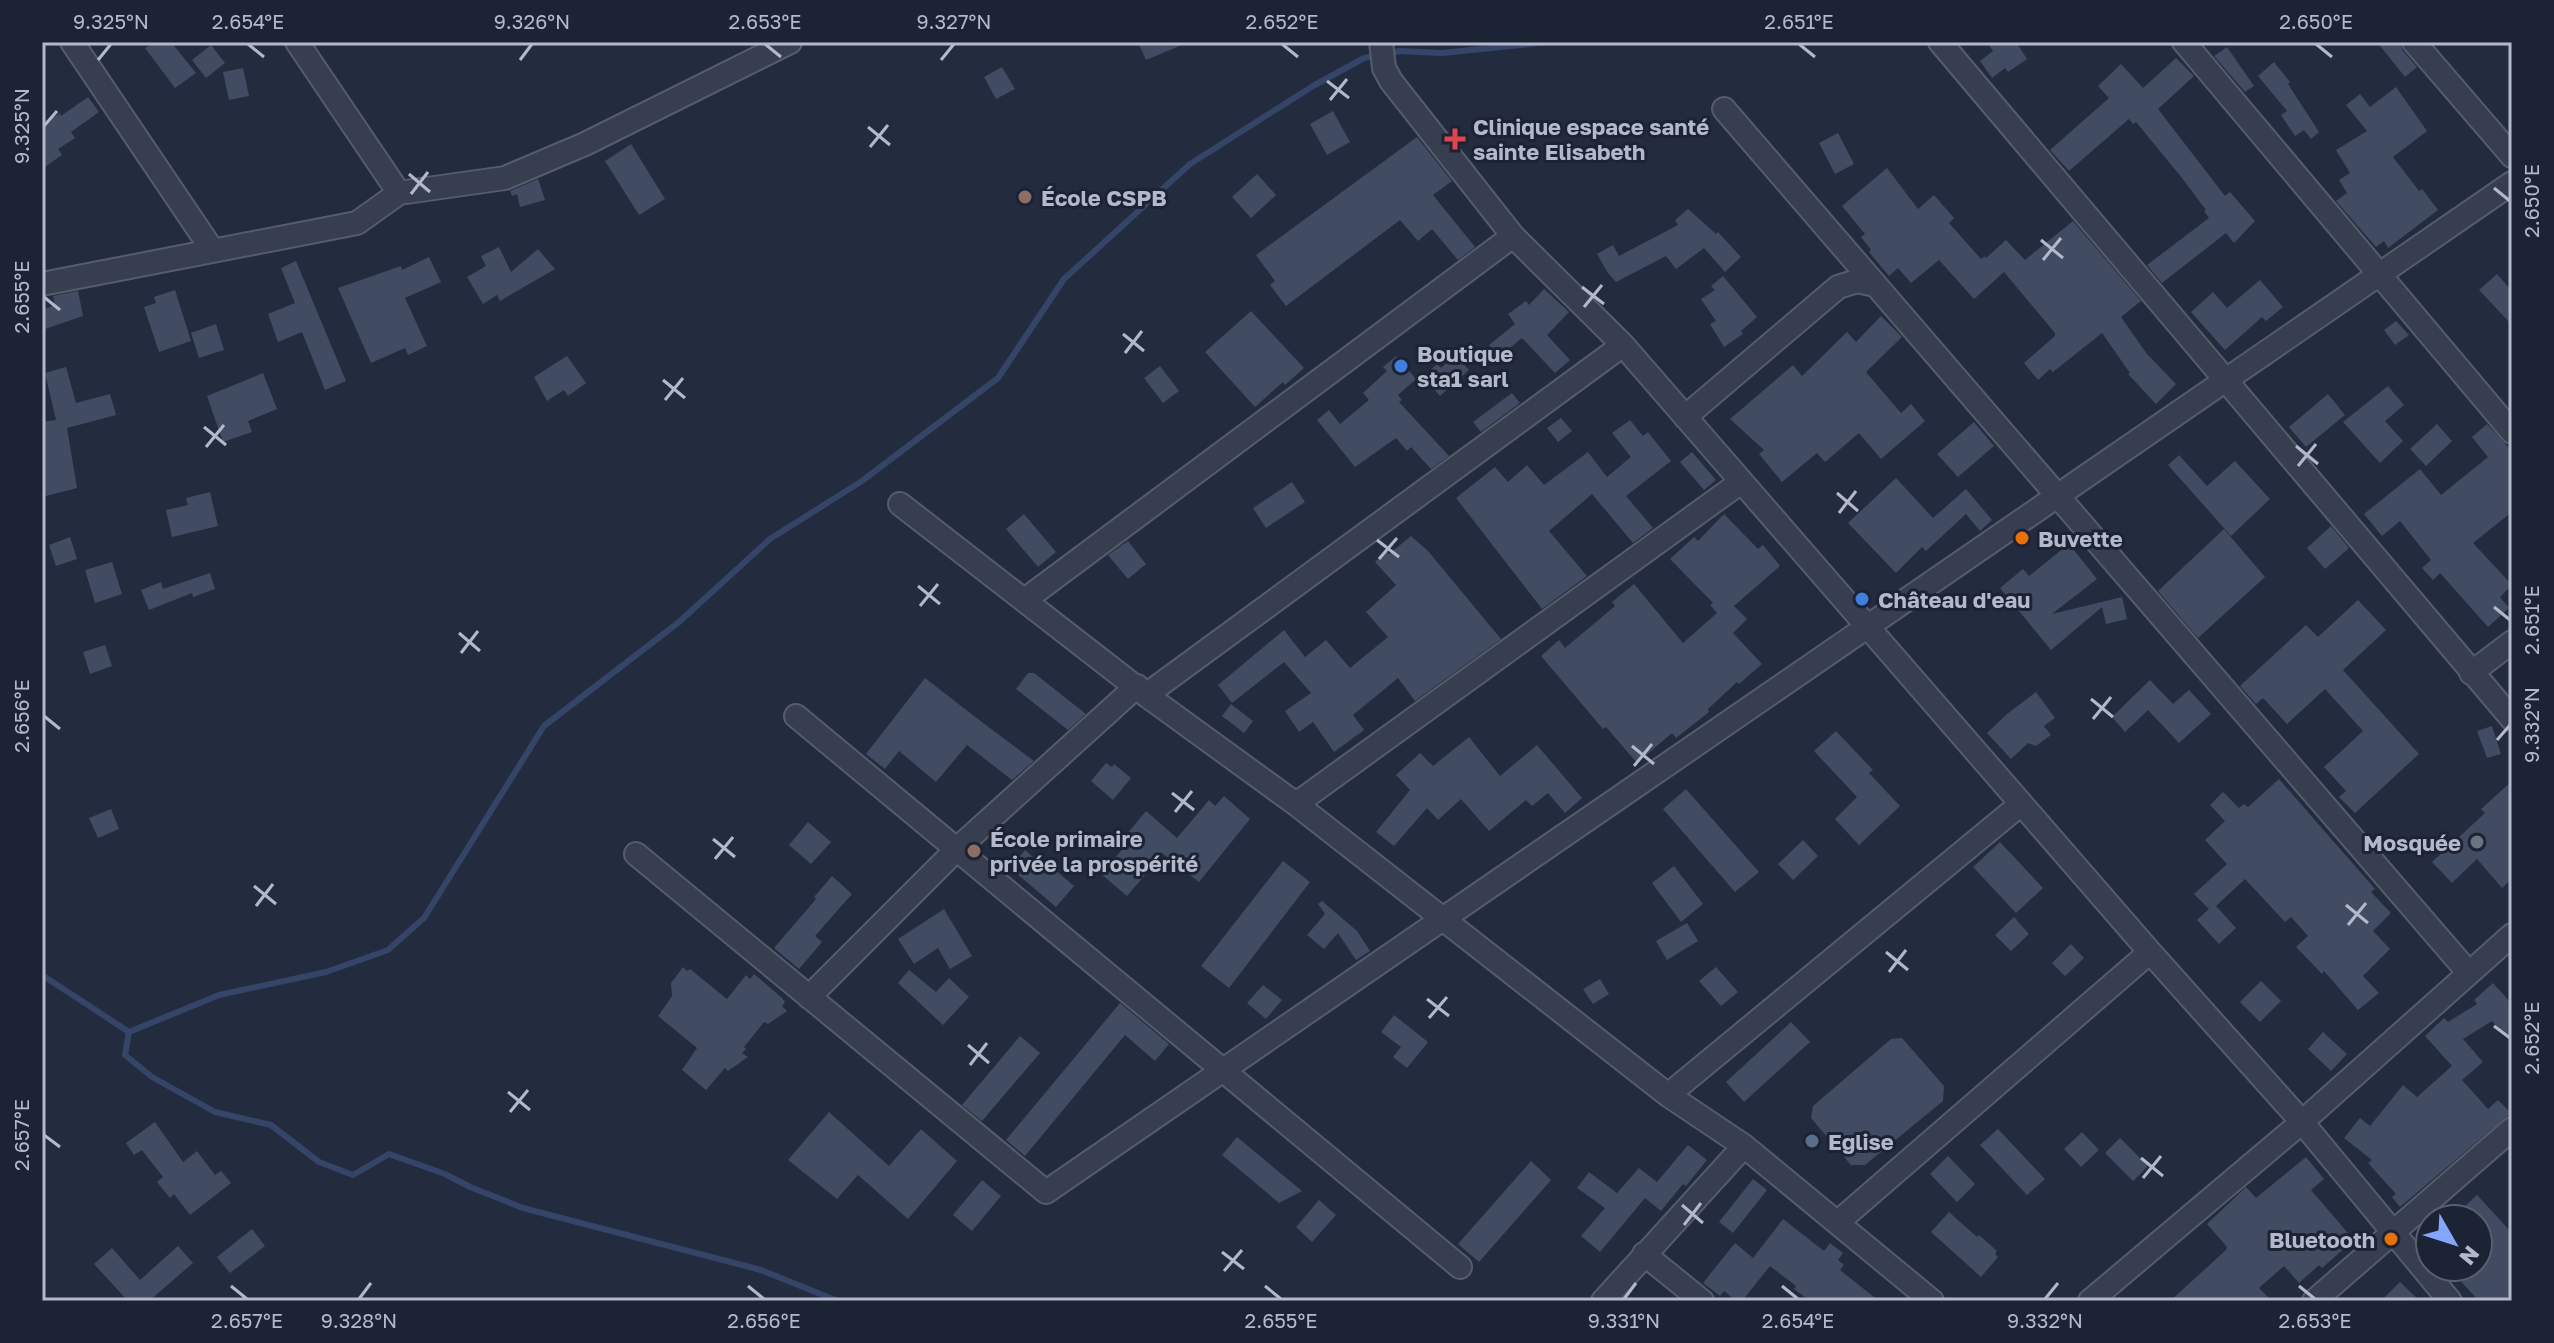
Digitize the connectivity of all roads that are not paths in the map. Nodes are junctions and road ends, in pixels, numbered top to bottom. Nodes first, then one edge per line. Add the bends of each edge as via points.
1 (72, 42) edge
2 (297, 42) edge
3 (1381, 42) edge
4 (1940, 42) edge
5 (2184, 42) edge
6 (2415, 42) edge
7 (781, 43) edge
8 (1724, 109) dead end
9 (2512, 156) edge
10 (2512, 183) edge
11 (399, 193) junction
12 (1513, 236) junction
13 (213, 251) junction
14 (2380, 274) junction
15 (42, 284) edge
16 (1875, 285) junction
17 (1623, 345) junction
18 (2225, 381) junction
19 (1685, 417) junction
20 (2512, 432) edge
21 (1741, 482) junction
22 (2057, 496) junction
23 (900, 504) dead end
24 (1026, 599) junction
25 (1867, 627) junction
26 (2512, 642) edge
27 (2471, 673) junction
28 (1141, 691) junction
29 (796, 716) dead end
30 (2512, 719) edge
31 (1296, 804) junction
32 (2021, 804) junction
33 (957, 849) junction
34 (636, 854) dead end
35 (1442, 920) junction
36 (2512, 935) edge
37 (2150, 952) junction
38 (2468, 972) junction
39 (809, 997) junction
40 (1224, 1070) junction
41 (1668, 1095) junction
42 (2302, 1122) junction
43 (2512, 1129) edge
44 (1744, 1146) junction
45 (1838, 1222) junction
46 (2392, 1233) junction
47 (1644, 1254) junction
48 (1460, 1267) dead end
49 (1603, 1301) edge
50 (1702, 1301) edge
51 (1932, 1301) edge
52 (2090, 1301) edge
53 (2314, 1301) edge
54 (2450, 1301) edge

1 - 13 street
2 - 11 street
3 - 12 street via 1391,81
4 - 18 street
5 - 14 street
6 - 9 street
7 - 11 street via 585,144 505,178
8 - 16 street
10 - 14 street
11 - 13 street via 357,223
12 - 17 street
12 - 24 street
13 - 15 street
14 - 18 street
14 - 20 street
16 - 19 street via 1857,281 1838,287
16 - 22 street
17 - 19 street
17 - 28 street
18 - 22 street
18 - 27 street
19 - 21 street
21 - 25 street
21 - 31 street
22 - 25 street
22 - 38 street
23 - 24 street
24 - 28 street
25 - 32 street
25 - 35 street
26 - 27 street
27 - 30 street
28 - 31 street
28 - 33 street
29 - 33 street
31 - 35 street
32 - 37 street
32 - 41 street
33 - 39 street
33 - 40 street
34 - 39 street
35 - 40 street
35 - 41 street
36 - 38 street
37 - 42 street
37 - 45 street
38 - 42 street
39 - 40 street via 1046,1192
40 - 48 street
41 - 44 street
42 - 46 street
42 - 52 street
43 - 46 street
44 - 45 street
44 - 47 street
45 - 51 street
46 - 53 street
46 - 54 street
47 - 49 street
47 - 50 street

